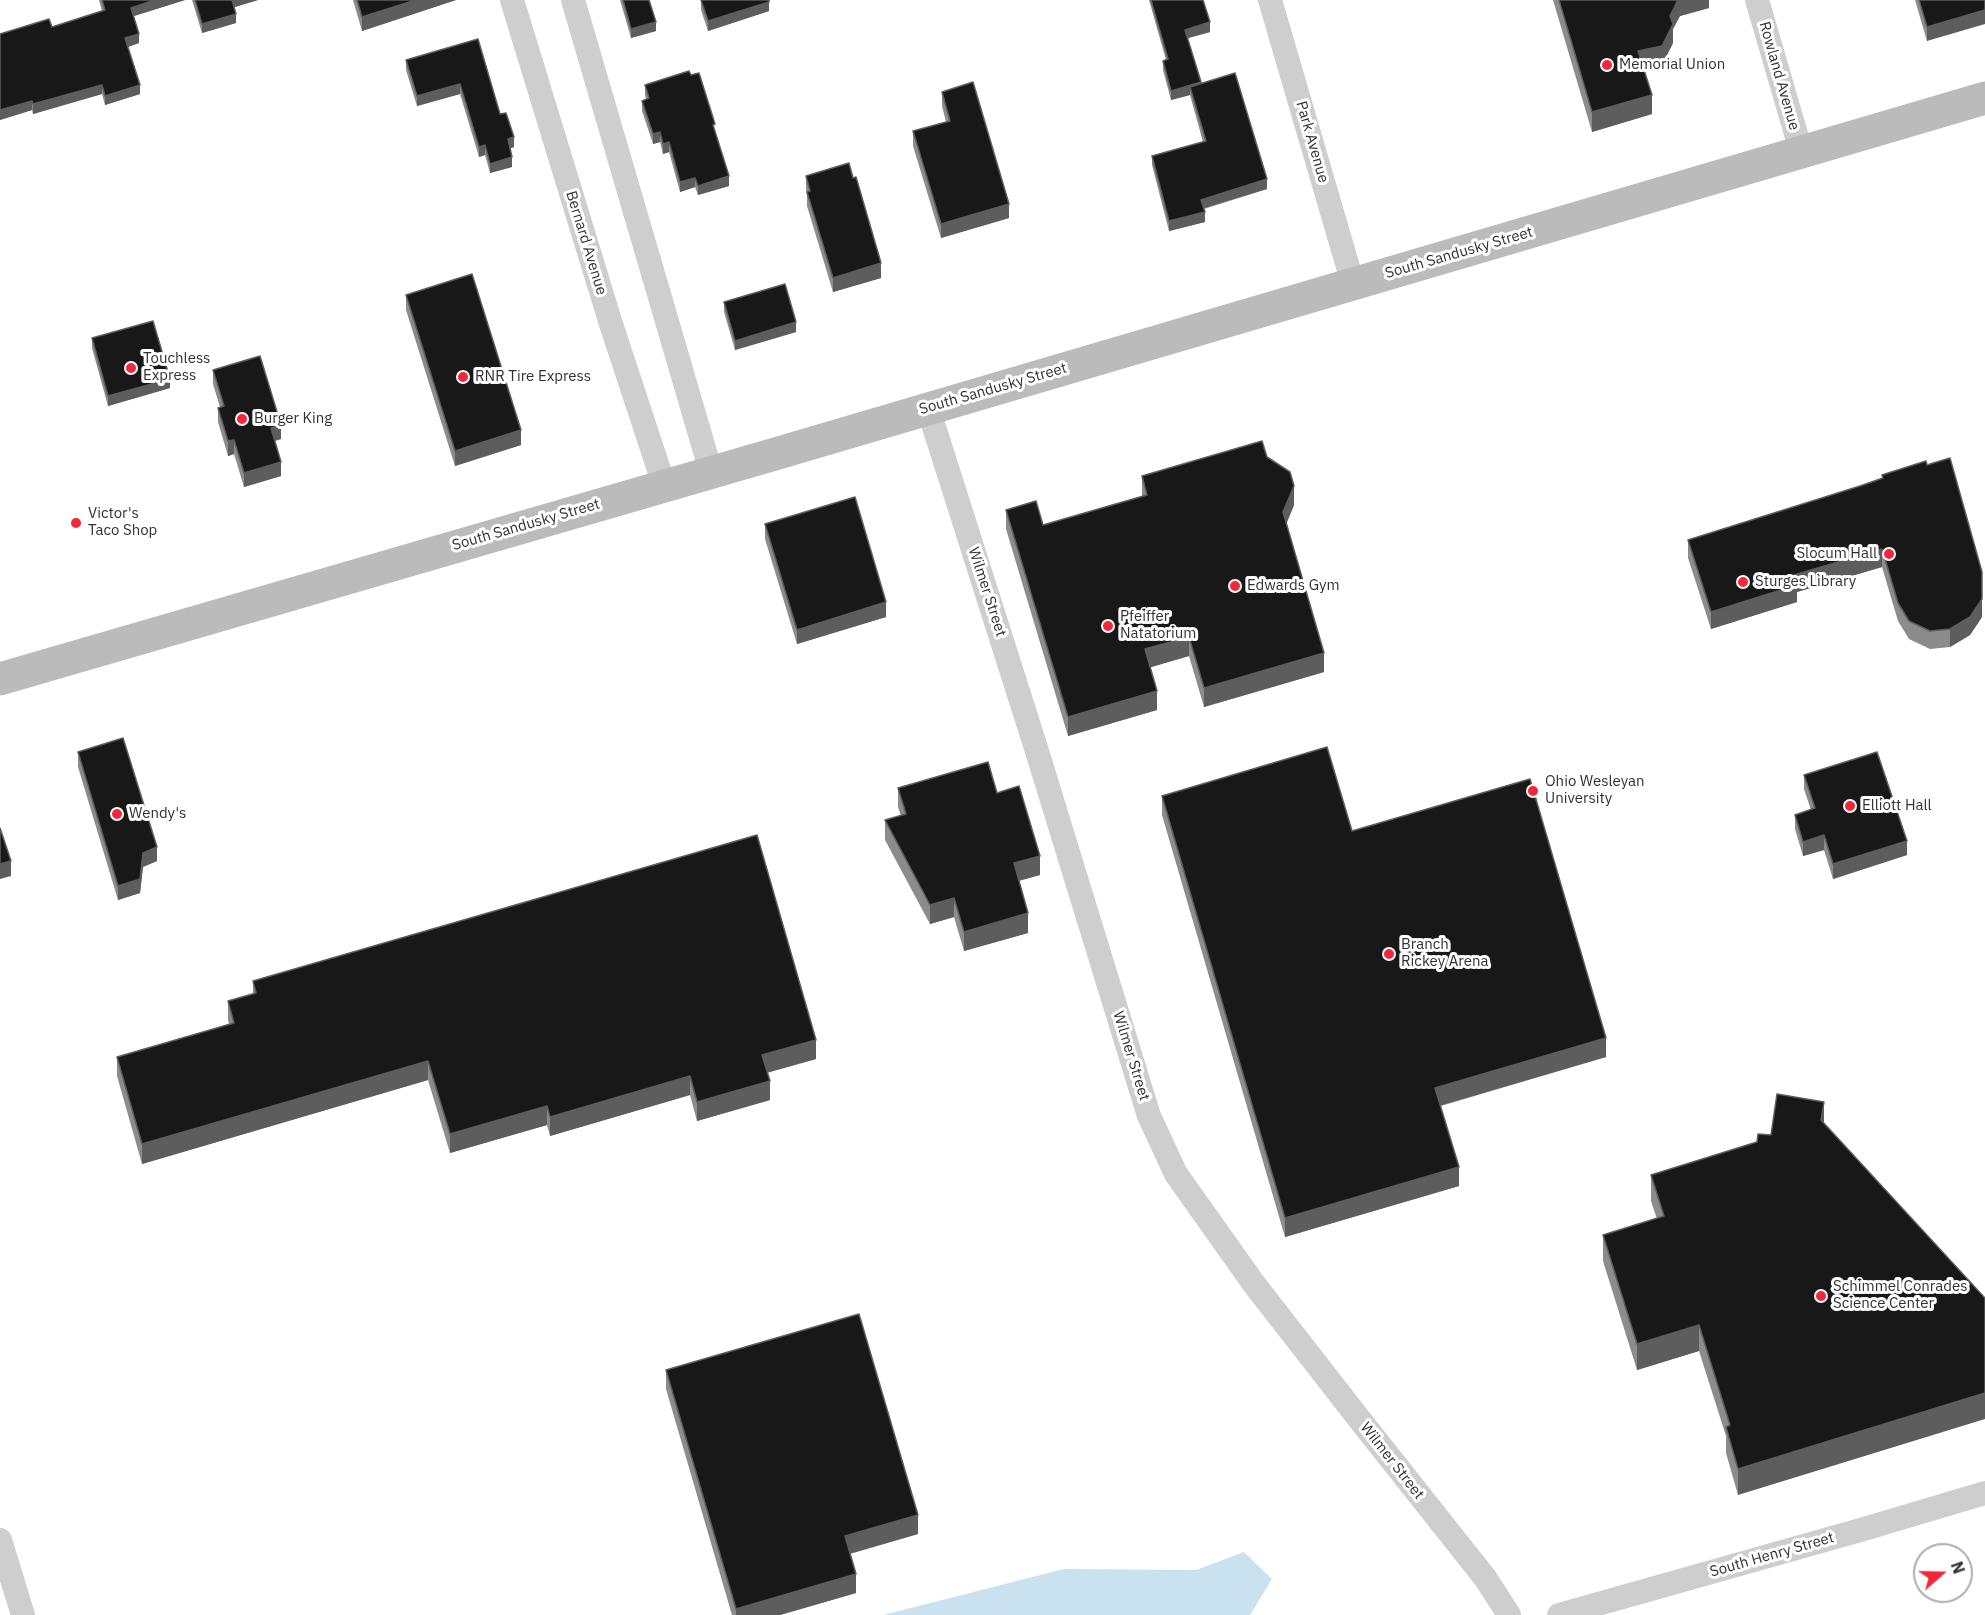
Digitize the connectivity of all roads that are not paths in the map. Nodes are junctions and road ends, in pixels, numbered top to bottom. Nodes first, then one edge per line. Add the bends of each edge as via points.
1 (512, 0) edge
2 (573, 0) edge
3 (1270, 0) edge
4 (1757, 0) edge
5 (1985, 98) edge
6 (1801, 151) junction
7 (1353, 284) junction
8 (928, 408) junction
9 (711, 471) junction
10 (664, 485) junction
11 (0, 679) edge
12 (1985, 1493) edge
13 (0, 1540) edge
14 (23, 1615) edge
15 (1509, 1615) edge
16 (1559, 1615) edge

1 - 10 street, Bernard Avenue
2 - 9 street
3 - 7 street, Park Avenue
4 - 6 street, Rowland Avenue
5 - 6 street, South Sandusky Street
6 - 7 street, South Sandusky Street
7 - 8 street, South Sandusky Street
8 - 9 street, South Sandusky Street
8 - 15 street, Wilmer Street via 1149,1116 1176,1174 1254,1284 1486,1579
9 - 10 street, South Sandusky Street
10 - 11 street, South Sandusky Street
12 - 16 street, South Henry Street
13 - 14 street

